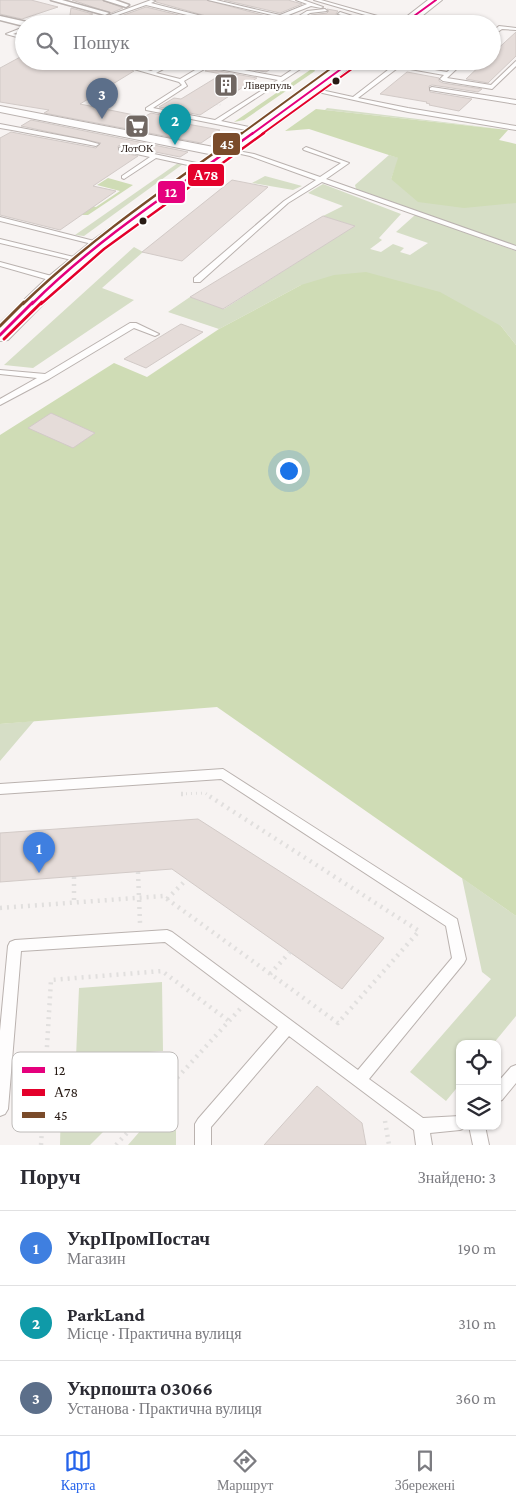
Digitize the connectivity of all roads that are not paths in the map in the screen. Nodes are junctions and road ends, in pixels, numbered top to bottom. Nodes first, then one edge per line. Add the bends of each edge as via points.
1 (54, 0) edge
2 (107, 0) edge
3 (156, 0) edge
4 (210, 0) edge
5 (298, 0) edge
6 (436, 0) edge
7 (314, 2) edge
8 (126, 4) dead end
9 (147, 4) junction
10 (329, 9) junction
11 (104, 15) joint
12 (193, 15) edge
13 (276, 15) edge
14 (282, 15) edge
15 (303, 15) edge
16 (346, 15) edge
17 (368, 15) edge
18 (415, 15) edge
19 (0, 18) edge
20 (15, 22) edge
21 (501, 27) edge
22 (516, 29) edge
23 (15, 31) edge
24 (0, 34) edge
25 (8, 34) junction
26 (15, 36) edge
27 (516, 63) edge
28 (140, 70) edge
29 (157, 70) edge
30 (199, 70) edge
31 (234, 70) edge
32 (296, 70) edge
33 (340, 70) edge
34 (392, 70) edge
35 (422, 70) edge
36 (453, 70) edge
37 (151, 73) junction
38 (448, 74) junction
39 (283, 79) junction
40 (443, 79) junction
41 (181, 81) junction
42 (312, 90) junction
43 (355, 98) junction
44 (516, 102) edge
45 (0, 109) edge
46 (216, 122) junction
47 (0, 126) edge
48 (516, 128) edge
49 (256, 130) junction
50 (96, 144) dead end
51 (121, 149) dead end
52 (306, 149) dead end
53 (226, 152) junction
54 (155, 156) junction
55 (206, 166) junction
56 (124, 177) dead end
57 (322, 179) junction
58 (0, 219) edge
59 (0, 241) edge
60 (100, 244) junction
61 (516, 248) edge
62 (80, 260) junction
63 (0, 264) edge
64 (56, 280) junction
65 (197, 280) dead end
66 (155, 334) dead end
67 (0, 335) edge
68 (0, 372) edge
69 (46, 377) junction
70 (0, 402) edge
71 (0, 789) edge
72 (288, 1026) junction
73 (516, 1072) edge
74 (359, 1080) junction
75 (501, 1090) edge
76 (0, 1110) edge
77 (456, 1122) edge
78 (421, 1126) junction
79 (478, 1130) edge
80 (203, 1145) edge
81 (424, 1145) edge
82 (481, 1145) edge

1 - 11 street
2 - 8 street
3 - 9 lane
4 - 13 lane
5 - 7 lane
6 - 18 main road
7 - 10 lane
7 - 14 lane
7 - 17 lane
9 - 11 lane
9 - 12 lane
10 - 15 lane
10 - 16 lane
19 - 20 street
21 - 22 lane
23 - 25 lane
24 - 25 lane
25 - 26 lane
27 - 40 lane via 492,87
28 - 37 lane
29 - 37 lane
30 - 41 lane
31 - 39 lane
32 - 39 lane
33 - 42 main road
34 - 43 lane
35 - 38 lane
36 - 38 lane
37 - 41 lane
38 - 40 lane
39 - 46 lane
40 - 44 lane via 430,91
41 - 46 lane via 185,85 148,109
42 - 43 lane
42 - 49 main road
43 - 48 lane
45 - 53 street
46 - 49 lane
47 - 50 lane
49 - 53 main road
51 - 54 lane
52 - 57 lane via 346,163
53 - 55 main road
53 - 57 lane via 252,155
54 - 55 lane
54 - 56 lane
55 - 60 main road
57 - 61 lane
57 - 65 lane via 286,202
58 - 60 lane
59 - 62 lane
60 - 62 main road
62 - 64 main road
63 - 64 lane
64 - 67 main road
66 - 69 lane via 133,325
68 - 69 lane
69 - 70 lane
71 - 74 lane via 223,774 452,923 459,959
72 - 74 lane
72 - 76 lane via 167,936 15,946
72 - 80 lane via 203,1124
73 - 75 lane
74 - 78 lane
77 - 78 lane
78 - 81 lane
79 - 82 lane

